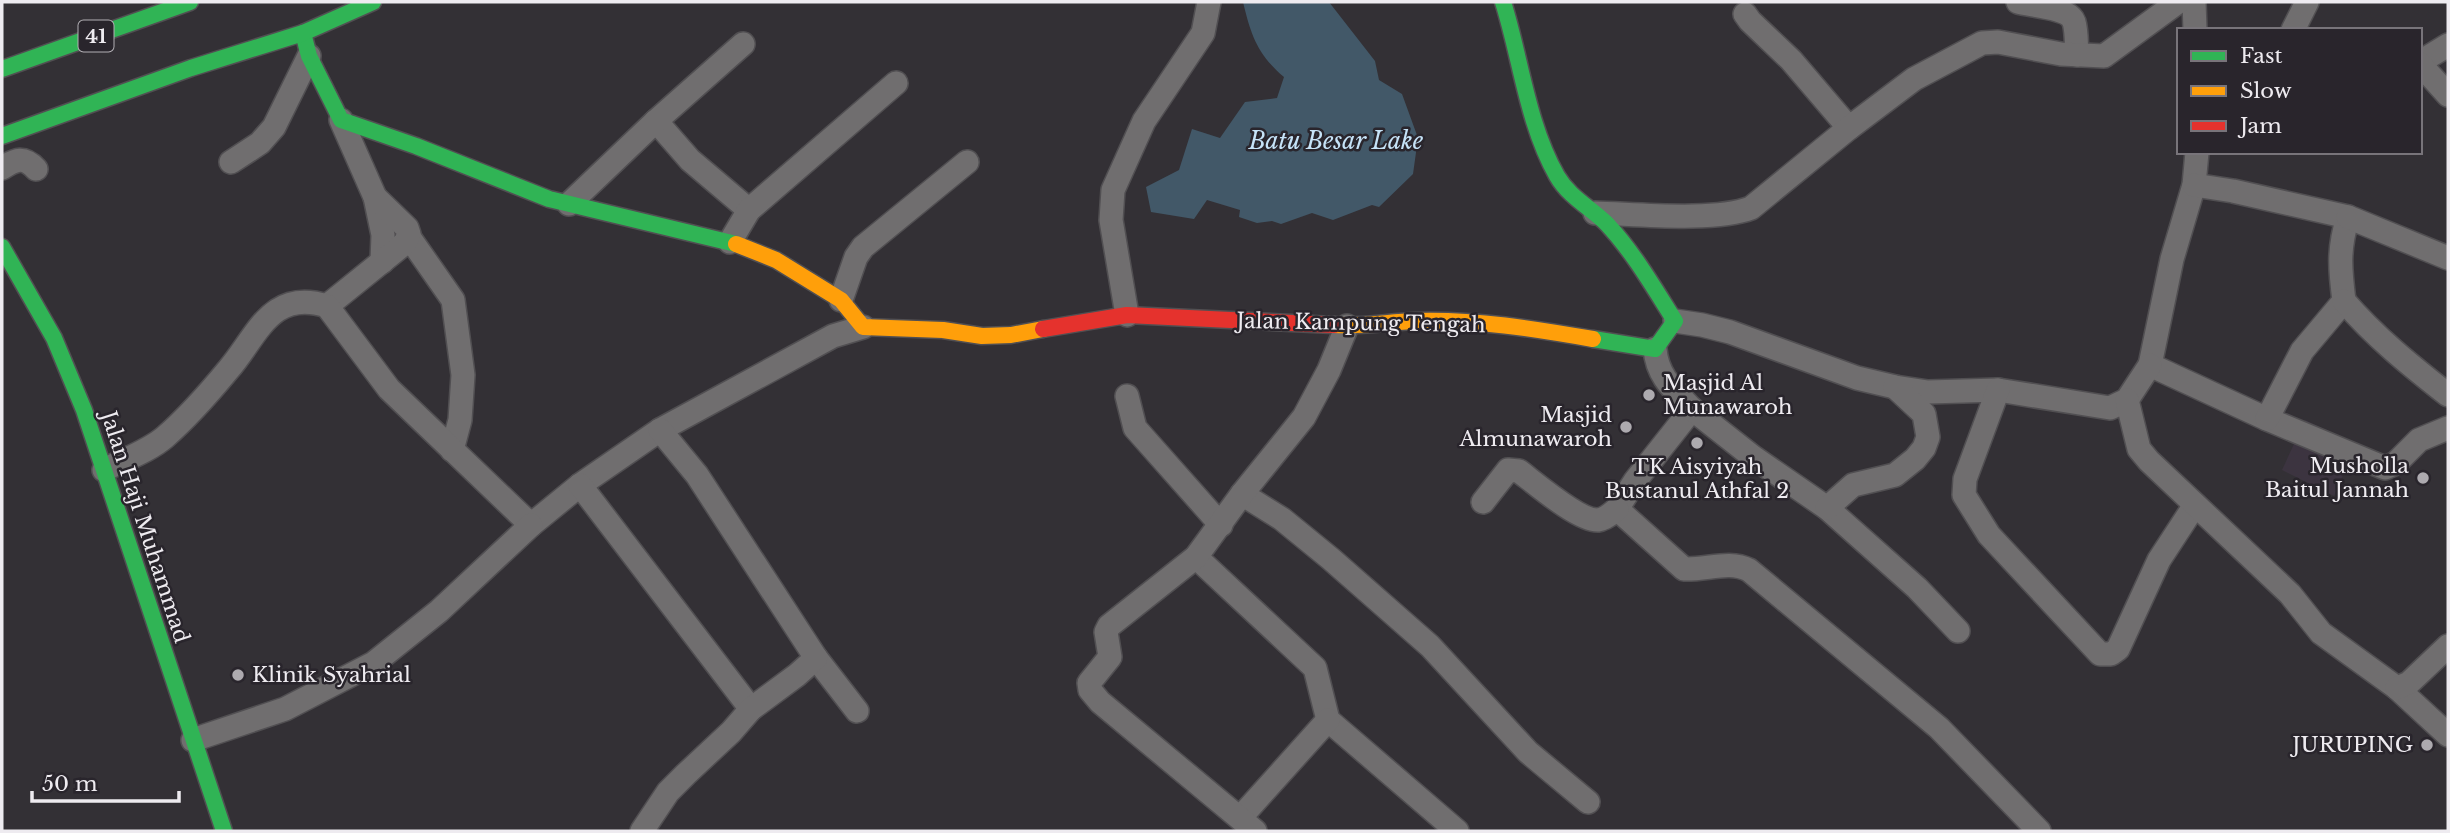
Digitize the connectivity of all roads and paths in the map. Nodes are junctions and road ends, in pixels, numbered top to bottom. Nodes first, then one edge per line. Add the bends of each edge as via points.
1 (190, 2) edge
2 (373, 2) edge
3 (1209, 2) edge
4 (1503, 2) edge
5 (2018, 2) edge
6 (2178, 2) edge
7 (2194, 2) edge
8 (2307, 2) edge
9 (1745, 14) dead end
10 (2195, 28) edge
11 (2293, 28) edge
12 (303, 33) junction
13 (743, 44) dead end
14 (2448, 45) edge
15 (2077, 55) junction
16 (309, 56) junction
17 (2422, 62) edge
18 (2422, 65) edge
19 (2, 69) edge
20 (896, 83) dead end
21 (2448, 95) edge
22 (341, 120) junction
23 (656, 121) junction
24 (1849, 128) junction
25 (2, 136) edge
26 (2197, 154) edge
27 (231, 162) dead end
28 (967, 162) dead end
29 (2, 168) edge
30 (36, 169) dead end
31 (2193, 185) junction
32 (375, 197) junction
33 (569, 204) junction
34 (749, 210) junction
35 (1595, 213) junction
36 (2348, 218) junction
37 (409, 237) junction
38 (730, 242) junction
39 (2, 247) edge
40 (2448, 258) edge
41 (382, 262) junction
42 (841, 300) junction
43 (2344, 301) junction
44 (327, 306) junction
45 (1127, 315) junction
46 (1675, 321) junction
47 (1348, 326) junction
48 (863, 327) junction
49 (1655, 349) junction
50 (2150, 365) junction
51 (1895, 387) junction
52 (1998, 390) junction
53 (2448, 395) edge
54 (1127, 396) dead end
55 (2127, 400) junction
56 (1692, 409) junction
57 (2267, 419) junction
58 (2448, 428) edge
59 (660, 430) junction
60 (452, 450) junction
61 (104, 470) junction
62 (580, 485) junction
63 (1242, 494) junction
64 (1483, 502) dead end
65 (2195, 505) junction
66 (1827, 508) junction
67 (1617, 509) junction
68 (531, 525) junction
69 (1221, 525) junction
70 (1196, 556) junction
71 (1958, 631) dead end
72 (2448, 646) edge
73 (816, 657) junction
74 (2397, 688) junction
75 (751, 709) junction
76 (857, 711) dead end
77 (1328, 720) junction
78 (2448, 735) edge
79 (193, 740) junction
80 (1588, 802) dead end
81 (1247, 825) edge
82 (224, 831) edge
83 (642, 831) edge
84 (1457, 831) edge
85 (2039, 831) edge

1 - 19 main road, 41
2 - 12 main road
3 - 45 street via 1203,33 1144,121 1113,190 1111,220
4 - 35 main road via 1553,167 1573,197
5 - 15 street via 2071,16
6 - 15 street via 2104,56
7 - 10 street
8 - 11 street
9 - 24 street
12 - 16 main road
12 - 25 main road
13 - 23 street
14 - 17 street
15 - 24 street via 1982,43 1914,79
16 - 22 main road
16 - 27 street via 274,127 260,143
18 - 21 street
20 - 34 street
22 - 32 street
22 - 33 main road
23 - 33 street
23 - 34 street via 690,160
24 - 35 street via 1741,212
26 - 31 street
28 - 42 street via 863,247
29 - 30 street via 25,159
31 - 36 street
31 - 50 street
32 - 37 street via 407,228
32 - 41 street via 383,235
33 - 38 main road
34 - 38 street
35 - 46 main road via 1637,261
36 - 40 street
36 - 43 street via 2339,265
37 - 41 street
37 - 60 street via 453,300 463,375 460,420
38 - 42 main road via 776,260
39 - 61 main road, Jalan Haji Muhammad via 54,338
41 - 44 street
42 - 48 main road
43 - 53 street via 2408,364
43 - 57 street via 2302,351
44 - 60 street via 389,389
44 - 61 street via 292,304 266,319 230,368 163,439
45 - 47 main road, Jalan Kampung Tengah
45 - 48 main road, Jalan Kampung Tengah via 992,336
46 - 49 main road
46 - 51 street via 1730,332
47 - 49 main road, Jalan Kampung Tengah via 1465,322
47 - 63 street via 1304,417
48 - 59 street via 833,336
49 - 56 street via 1661,375
50 - 55 street
50 - 57 street
51 - 52 street via 1928,392
51 - 66 street via 1924,414 1928,437 1924,448 1895,475 1853,485
52 - 55 street via 2110,408
52 - 65 street via 1965,479 1964,495 1989,535 2100,654 2118,649 2160,560
54 - 69 street via 1135,428
55 - 65 street via 2140,449
56 - 66 street
56 - 67 street
57 - 58 street via 2385,468 2419,440
59 - 62 street
59 - 73 street via 697,475
60 - 68 street
61 - 79 main road, Jalan Haji Muhammad
62 - 68 street
62 - 75 street
63 - 69 street
63 - 80 street via 1282,519 1430,646 1528,752
64 - 67 street via 1508,470 1513,470 1592,519 1603,519
65 - 74 street via 2290,594 2321,633
66 - 71 street
67 - 85 street via 1684,569 1731,564 1749,570 1939,728
68 - 79 street via 439,611 374,663 285,709
69 - 70 street
70 - 77 street via 1315,668
70 - 81 street via 1109,626 1110,657 1089,683 1090,690
72 - 74 street via 2409,683
73 - 75 street
73 - 76 street
74 - 78 street
75 - 83 street via 667,792
77 - 81 street
77 - 84 street
79 - 82 main road, Jalan Haji Muhammad

